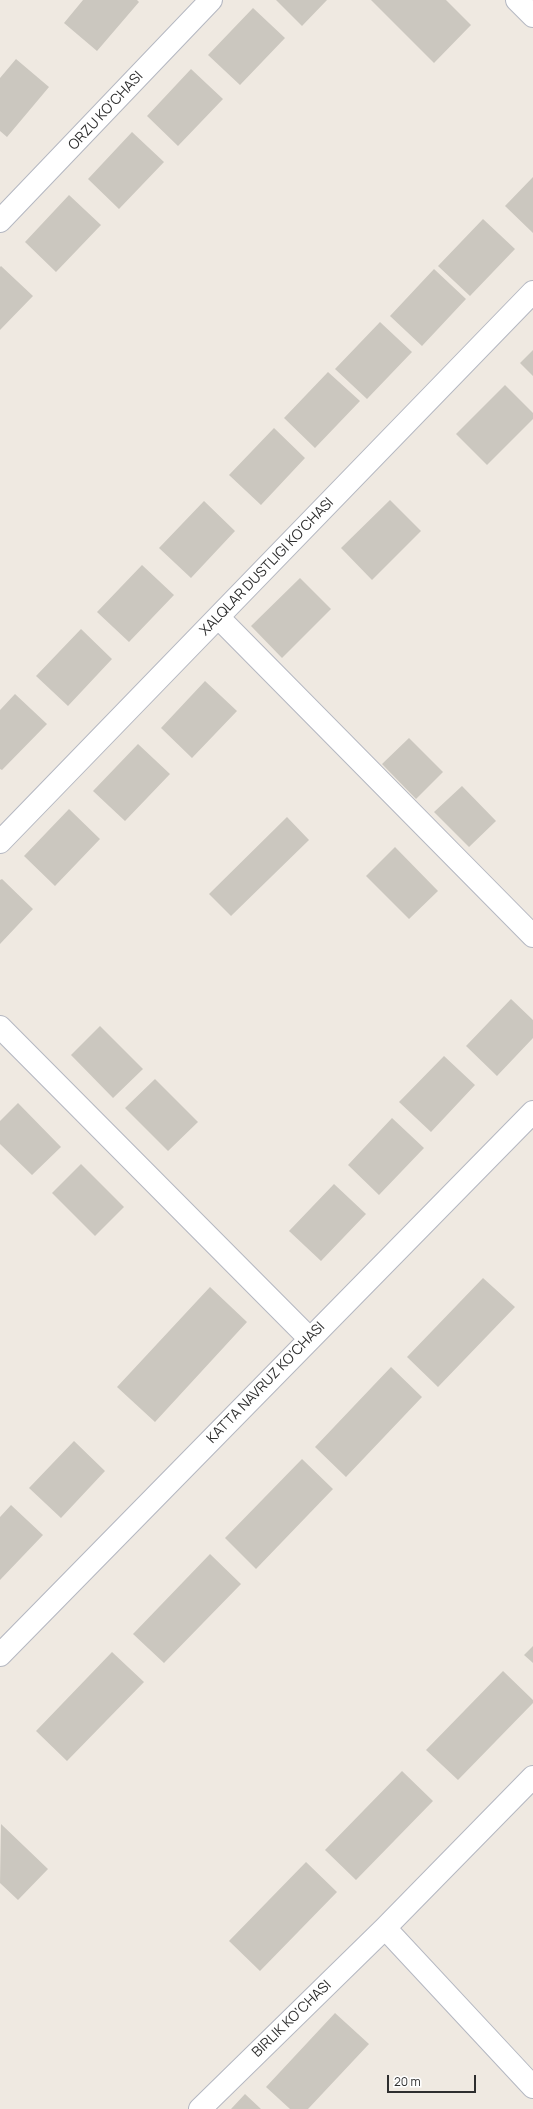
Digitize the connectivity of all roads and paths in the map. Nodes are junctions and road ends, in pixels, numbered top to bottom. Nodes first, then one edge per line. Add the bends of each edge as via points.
1 (211, 0) edge
2 (517, 0) edge
3 (533, 16) edge
4 (0, 221) edge
5 (533, 292) edge
6 (218, 617) junction
7 (0, 842) edge
8 (533, 936) edge
9 (0, 1027) edge
10 (533, 1112) edge
11 (310, 1339) junction
12 (2, 1649) edge
13 (533, 1777) edge
14 (385, 1928) junction
15 (533, 2086) edge
16 (200, 2109) edge

1 - 4 street, ORZU KO'CHASI
2 - 3 street
5 - 6 street, XALQLAR DUSTLIGI KO'CHASI
6 - 7 street, XALQLAR DUSTLIGI KO'CHASI
6 - 8 street
9 - 11 street
10 - 11 street, KATTA NAVRUZ KO'CHASI
11 - 12 street, KATTA NAVRUZ KO'CHASI
13 - 14 street, BIRLIK KO'CHASI
14 - 15 street
14 - 16 street, BIRLIK KO'CHASI

